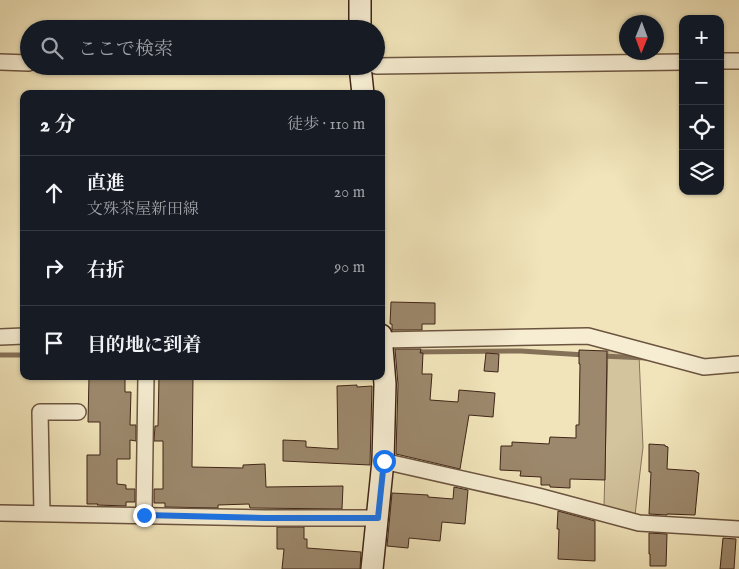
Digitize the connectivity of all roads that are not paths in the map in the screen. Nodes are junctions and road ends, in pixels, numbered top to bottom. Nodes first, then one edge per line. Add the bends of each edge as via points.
1 (360, 0) edge
2 (360, 20) edge
3 (724, 61) edge
4 (739, 61) edge
5 (0, 62) edge
6 (679, 62) edge
7 (20, 63) edge
8 (385, 66) edge
9 (361, 75) edge
10 (362, 90) edge
11 (20, 336) edge
12 (0, 337) edge
13 (385, 340) edge
14 (739, 364) edge
15 (146, 380) edge
16 (385, 380) edge
17 (78, 412) dead end
18 (384, 461) junction
19 (0, 513) edge
20 (42, 513) junction
21 (144, 515) junction
22 (378, 518) junction
23 (739, 529) edge
24 (372, 569) edge

1 - 2 main road
3 - 4 street
5 - 7 street
6 - 8 street
9 - 10 main road
11 - 12 street
13 - 14 street via 588,336 704,367
15 - 21 street
16 - 18 main road
17 - 20 street via 40,412
18 - 22 main road
18 - 23 street via 639,523
19 - 20 street
20 - 21 street
21 - 22 street
22 - 24 main road

